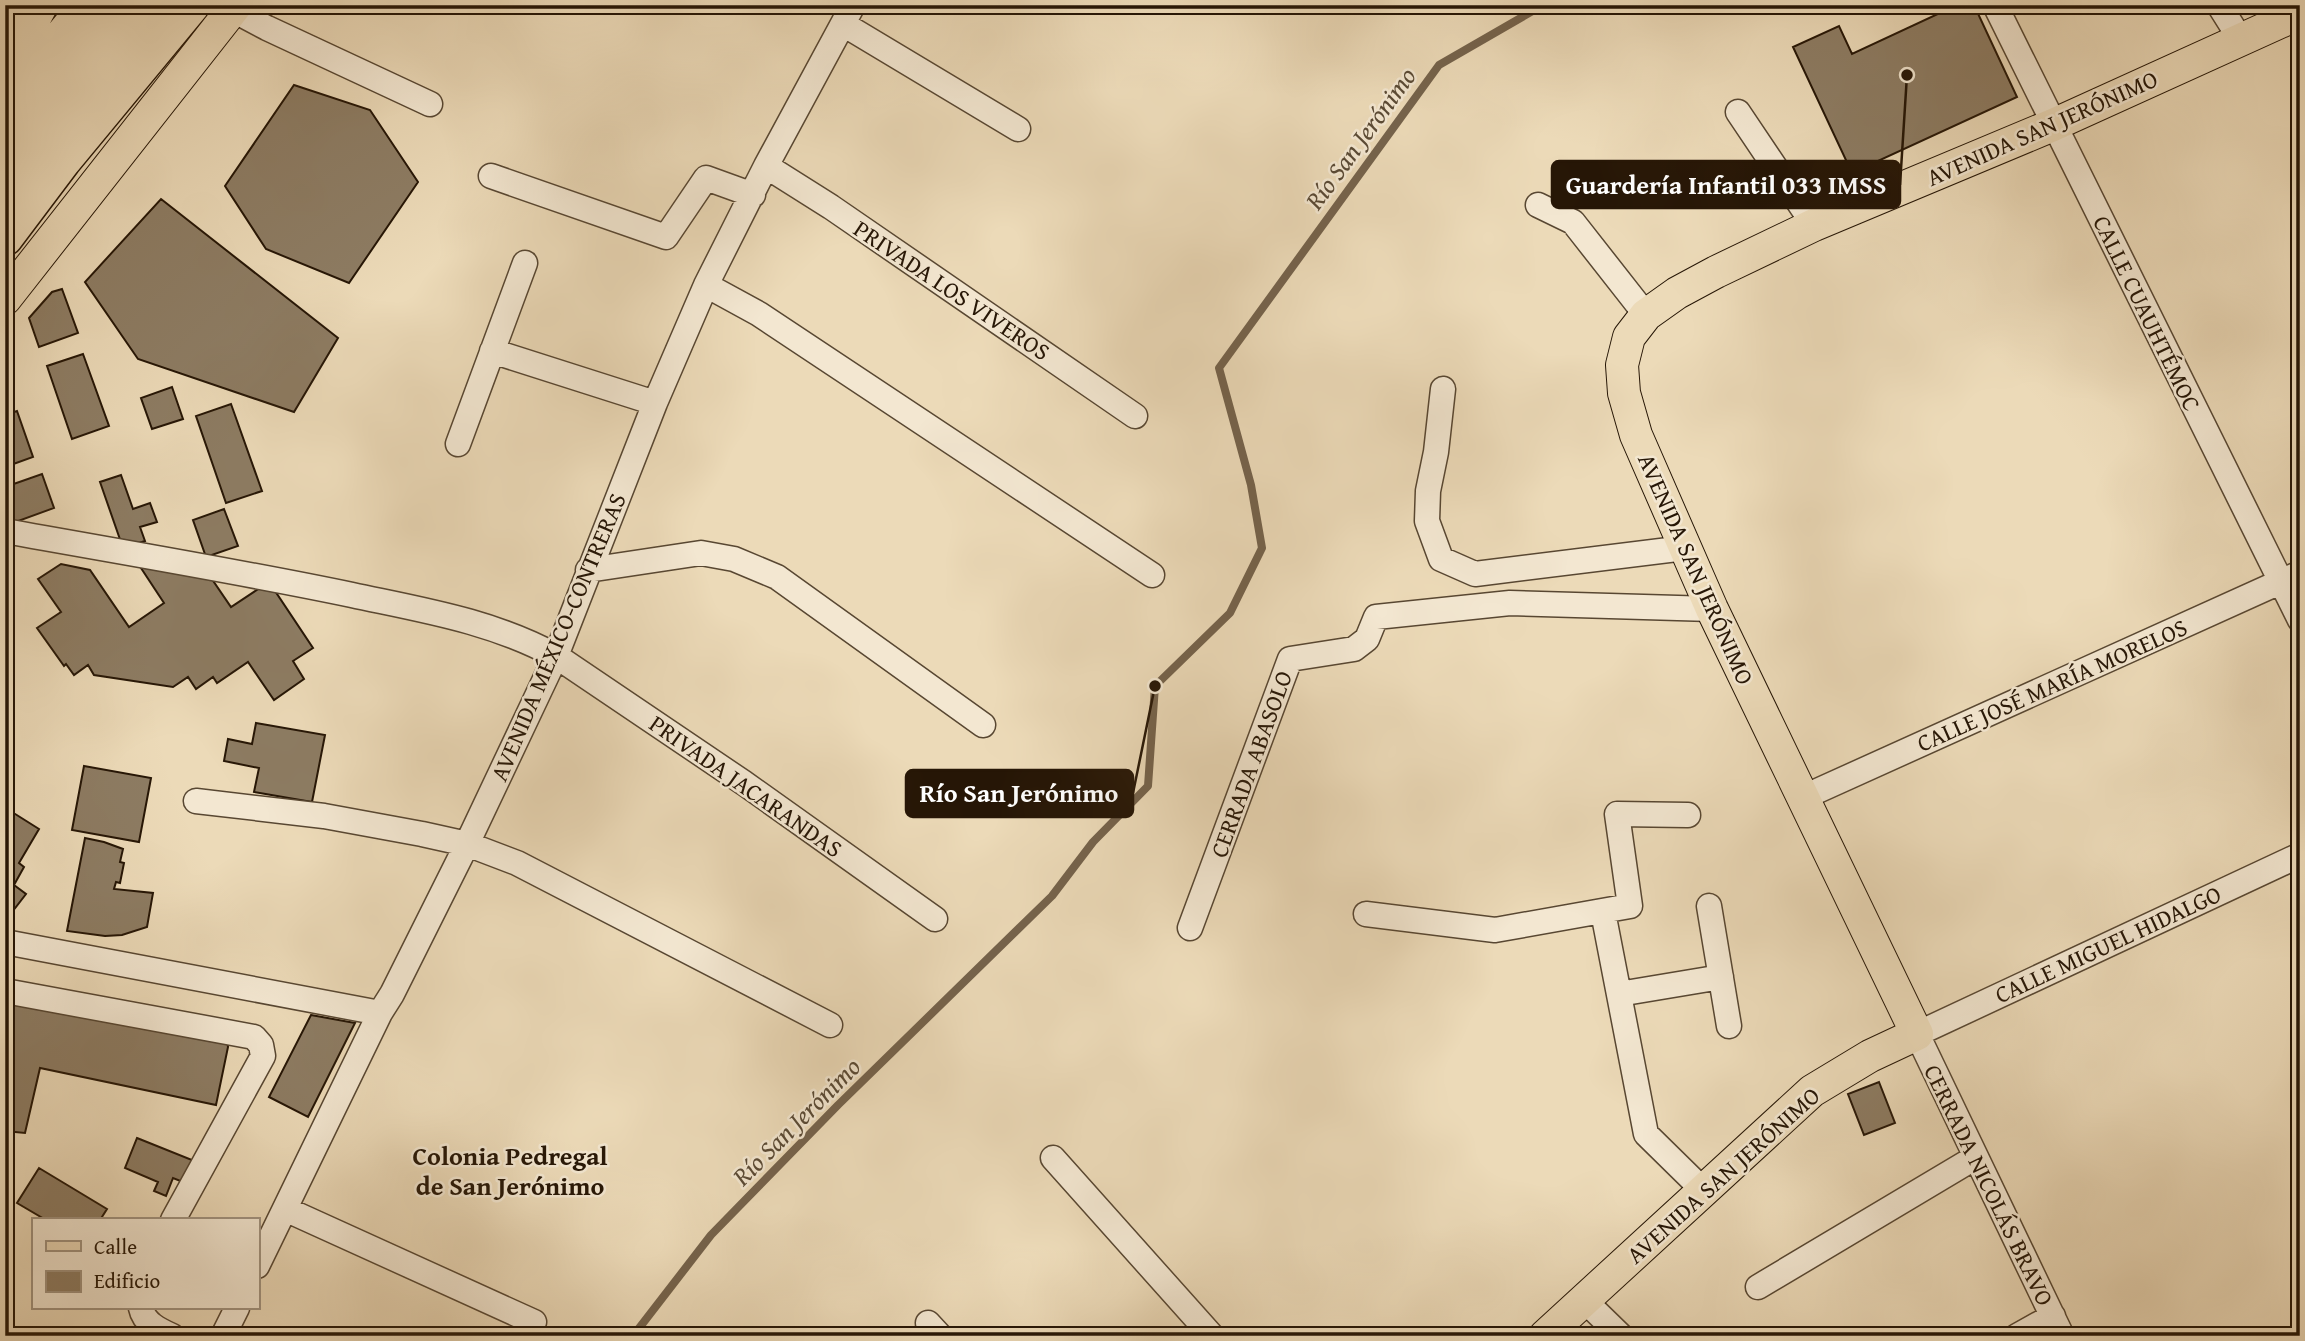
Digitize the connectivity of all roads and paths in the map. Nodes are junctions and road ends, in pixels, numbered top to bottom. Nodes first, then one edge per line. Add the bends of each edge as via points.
1 (25, 5) edge
2 (40, 5) edge
3 (66, 5) edge
4 (88, 5) edge
5 (121, 5) edge
6 (159, 5) edge
7 (192, 5) edge
8 (1995, 5) edge
9 (2219, 5) edge
10 (234, 7) edge
11 (2300, 13) edge
12 (848, 14) edge
13 (5, 30) edge
14 (2241, 40) junction
15 (5, 70) edge
16 (5, 80) edge
17 (430, 104) dead end
18 (5, 105) edge
19 (1738, 113) dead end
20 (2053, 125) junction
21 (1018, 129) dead end
22 (5, 143) edge
23 (766, 166) junction
24 (491, 176) dead end
25 (5, 192) edge
26 (753, 195) junction
27 (1538, 205) dead end
28 (1814, 225) junction
29 (5, 238) edge
30 (525, 263) dead end
31 (706, 285) junction
32 (5, 299) edge
33 (1646, 315) junction
34 (492, 351) junction
35 (1443, 389) dead end
36 (655, 403) junction
37 (1135, 416) dead end
38 (458, 444) dead end
39 (5, 531) edge
40 (1685, 548) junction
41 (588, 570) junction
42 (1152, 575) dead end
43 (2290, 578) edge
44 (1712, 608) junction
45 (2300, 620) edge
46 (556, 656) junction
47 (984, 725) dead end
48 (1804, 797) junction
49 (196, 801) dead end
50 (1688, 814) dead end
51 (467, 844) junction
52 (2300, 855) edge
53 (1709, 906) dead end
54 (1603, 912) junction
55 (1366, 915) dead end
56 (935, 919) dead end
57 (1190, 928) dead end
58 (5, 942) edge
59 (1721, 977) junction
60 (5, 991) edge
61 (1619, 994) junction
62 (380, 1013) junction
63 (830, 1025) dead end
64 (1729, 1026) dead end
65 (1916, 1034) junction
66 (1976, 1157) junction
67 (1053, 1158) dead end
68 (1704, 1191) junction
69 (285, 1209) junction
70 (174, 1218) edge
71 (259, 1262) edge
72 (1758, 1287) dead end
73 (1584, 1300) junction
74 (141, 1310) edge
75 (236, 1310) edge
76 (534, 1322) dead end
77 (2057, 1326) edge
78 (1547, 1335) edge
79 (173, 1336) edge
80 (223, 1336) edge
81 (1212, 1336) edge
82 (1620, 1336) edge
83 (2017, 1336) edge

1 - 13 highway
2 - 15 highway
3 - 16 highway
4 - 18 highway
5 - 22 highway
6 - 25 highway
7 - 29 highway
8 - 20 street, CALLE CUAUHTÉMOC
9 - 14 street
10 - 17 street via 267,28
10 - 32 main road
11 - 14 main road, AVENIDA SAN JERÓNIMO
12 - 21 street
12 - 23 street, AVENIDA MÉXICO-CONTRERAS
14 - 20 main road, AVENIDA SAN JERÓNIMO
19 - 28 street
20 - 28 main road, AVENIDA SAN JERÓNIMO
20 - 43 street, CALLE CUAUHTÉMOC
23 - 26 street, AVENIDA MÉXICO-CONTRERAS
23 - 37 street, PRIVADA LOS VIVEROS
24 - 26 street via 666,237 706,178
26 - 31 street, AVENIDA MÉXICO-CONTRERAS
27 - 33 street via 1573,222
28 - 33 main road, AVENIDA SAN JERÓNIMO via 1716,272
30 - 34 street
31 - 36 street, AVENIDA MÉXICO-CONTRERAS
31 - 42 street via 759,314
33 - 40 main road, AVENIDA SAN JERÓNIMO via 1629,337 1622,365 1624,393 1636,435
34 - 36 street
34 - 38 street
35 - 40 street via 1427,521 1441,559 1475,574
36 - 41 street, AVENIDA MÉXICO-CONTRERAS
39 - 46 street, PRIVADA JACARANDAS via 468,620 525,639
40 - 44 main road, AVENIDA SAN JERÓNIMO
41 - 46 street, AVENIDA MÉXICO-CONTRERAS
41 - 47 street via 701,553 734,559 777,577
43 - 45 street, CALLE CUAUHTÉMOC
43 - 48 street, CALLE JOSÉ MARÍA MORELOS
44 - 48 main road, AVENIDA SAN JERÓNIMO
44 - 57 street, CERRADA ABASOLO via 1510,603 1376,617 1367,639 1354,649 1290,659
46 - 51 street, AVENIDA MÉXICO-CONTRERAS
46 - 56 street, PRIVADA JACARANDAS
48 - 65 main road, AVENIDA SAN JERÓNIMO
49 - 51 street via 324,817
50 - 54 street via 1617,814 1630,906
51 - 62 street, AVENIDA MÉXICO-CONTRERAS
51 - 63 street via 517,863
52 - 65 street, CALLE MIGUEL HIDALGO
53 - 59 street
54 - 55 street via 1495,930
54 - 61 street
58 - 62 street
59 - 61 street
59 - 64 street
60 - 70 street via 254,1037 261,1045 262,1056
61 - 68 street via 1646,1134
62 - 69 street, AVENIDA MÉXICO-CONTRERAS
65 - 66 street, CERRADA NICOLÁS BRAVO
65 - 68 main road, AVENIDA SAN JERÓNIMO via 1812,1091
66 - 72 street
66 - 77 street, CERRADA NICOLÁS BRAVO
67 - 81 street
68 - 73 main road, AVENIDA SAN JERÓNIMO
69 - 71 street, AVENIDA MÉXICO-CONTRERAS
69 - 76 street
73 - 78 main road, AVENIDA SAN JERÓNIMO
73 - 82 street
74 - 79 street via 157,1329
75 - 80 street
77 - 83 street

